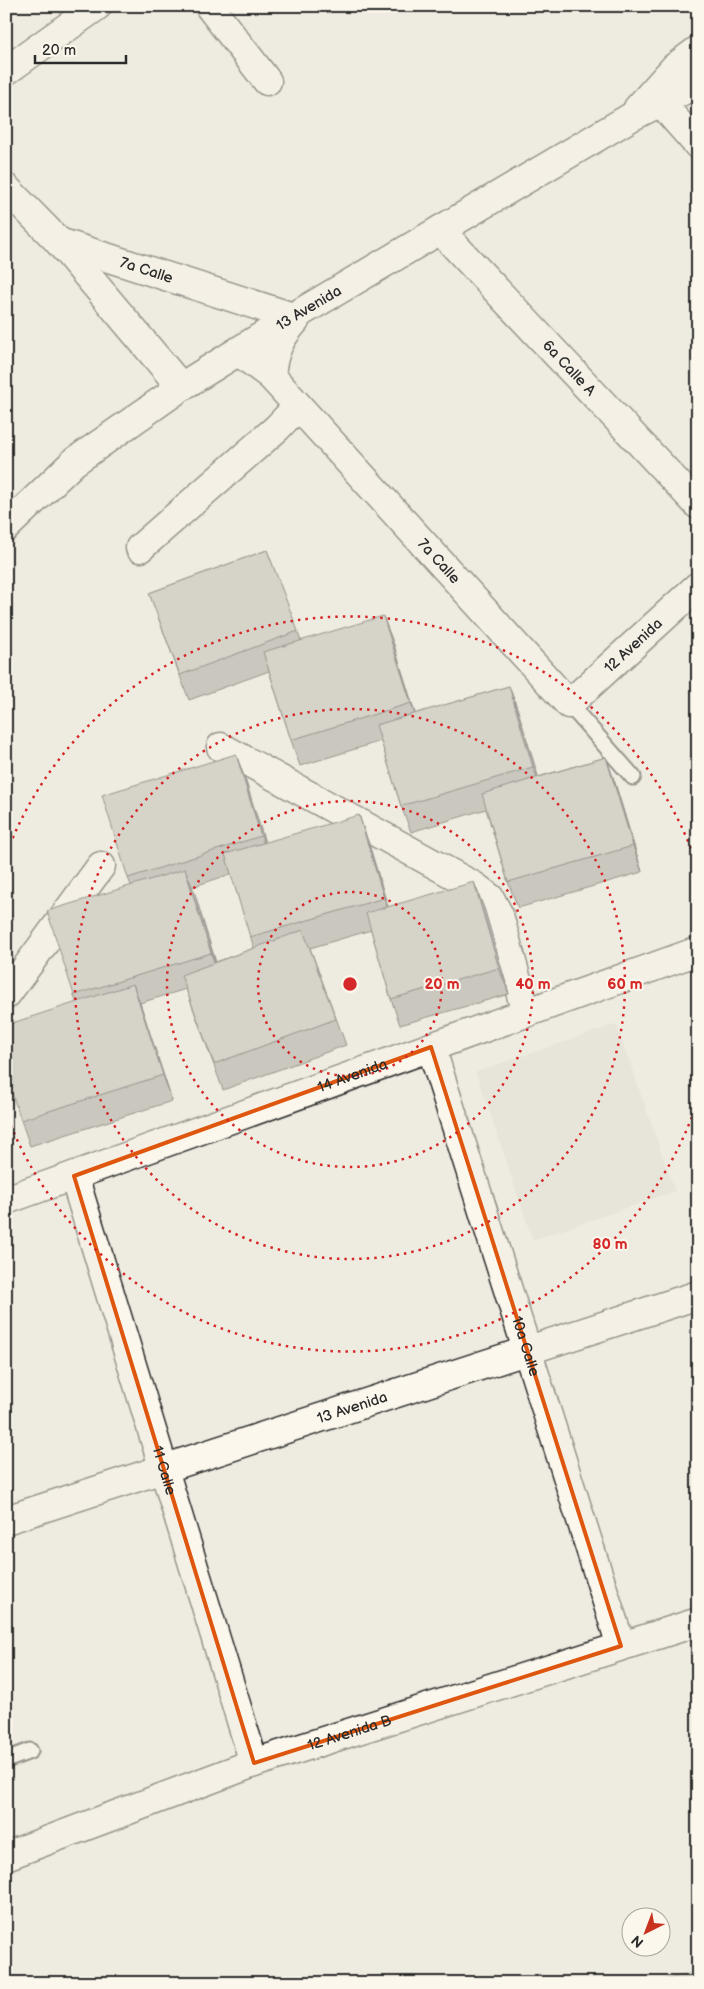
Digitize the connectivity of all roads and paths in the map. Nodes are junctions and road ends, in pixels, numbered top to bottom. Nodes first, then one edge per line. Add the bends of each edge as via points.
1 (97, 6) edge
2 (209, 6) edge
3 (698, 50) edge
4 (6, 71) edge
5 (267, 82) dead end
6 (698, 83) edge
7 (660, 102) junction
8 (630, 117) junction
9 (698, 145) edge
10 (6, 188) edge
11 (440, 230) junction
12 (59, 242) junction
13 (299, 313) junction
14 (239, 352) junction
15 (271, 376) junction
16 (181, 387) junction
17 (298, 406) junction
18 (698, 505) edge
19 (6, 527) edge
20 (140, 548) dead end
21 (698, 586) edge
22 (569, 704) junction
23 (221, 747) dead end
24 (633, 777) dead end
25 (101, 866) dead end
26 (698, 951) edge
27 (6, 995) edge
28 (526, 1013) junction
29 (431, 1047) junction
30 (74, 1176) junction
31 (6, 1200) edge
32 (698, 1295) edge
33 (528, 1350) junction
34 (164, 1469) junction
35 (6, 1520) edge
36 (698, 1622) edge
37 (622, 1646) junction
38 (30, 1751) dead end
39 (6, 1760) edge
40 (254, 1763) junction
41 (6, 1856) edge

1 - 4 street
2 - 5 street
3 - 8 street, 13 Avenida via 674,68
6 - 7 street, 13 Avenida
7 - 8 street, 13 Avenida
7 - 9 street
8 - 11 street, 13 Avenida
10 - 12 street, 7a Calle
11 - 13 street, 13 Avenida
11 - 18 street, 6a Calle A
12 - 13 street, 7a Calle
12 - 16 street, 7a Calle
13 - 14 street, 13 Avenida
13 - 15 street via 282,335 273,354
14 - 15 street, 7a Calle
14 - 16 street, 13 Avenida
15 - 17 street, 7a Calle
16 - 19 street, 13 Avenida via 74,462
17 - 20 street
17 - 22 street, 7a Calle
21 - 22 street, 12 Avenida
22 - 24 lane, 7a Calle
23 - 28 street via 474,886 490,898 499,915
25 - 27 street
26 - 28 street, 14 Avenida
28 - 29 street, 14 Avenida
29 - 30 street, 14 Avenida
29 - 33 street, 10a Calle
30 - 31 street, 14 Avenida
30 - 34 street, 11 Calle
32 - 33 street, 13 Avenida
33 - 34 street, 13 Avenida
33 - 37 street, 10a Calle
34 - 35 street, 13 Avenida
34 - 40 street, 11 Calle
36 - 37 street, 12 Avenida B
37 - 40 street, 12 Avenida B
38 - 39 lane
40 - 41 street, 12 Avenida B

